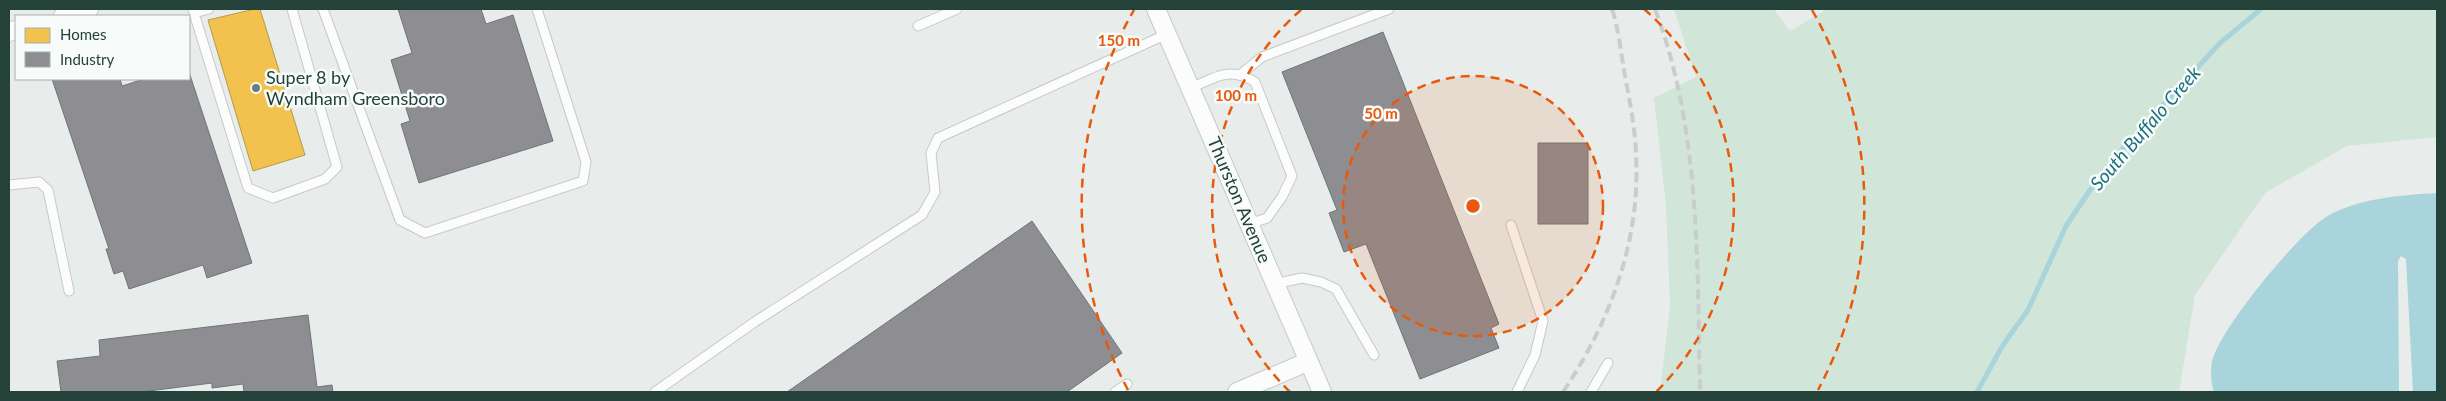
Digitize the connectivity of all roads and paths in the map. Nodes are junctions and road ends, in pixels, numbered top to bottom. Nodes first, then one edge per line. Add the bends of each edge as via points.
1 (89, 9) edge
2 (209, 9) edge
3 (292, 9) edge
4 (323, 9) edge
5 (537, 9) edge
6 (956, 9) edge
7 (1156, 9) edge
8 (1389, 9) edge
9 (193, 11) edge
10 (67, 15) edge
11 (918, 26) dead end
12 (1167, 34) junction
13 (1241, 74) junction
14 (1191, 88) junction
15 (9, 185) edge
16 (1249, 224) junction
17 (1511, 225) dead end
18 (1274, 284) junction
19 (70, 291) dead end
20 (1374, 355) dead end
21 (1307, 362) junction
22 (1608, 363) dead end
23 (1127, 384) dead end
24 (655, 392) edge
25 (1115, 392) edge
26 (1237, 392) edge
27 (1322, 392) edge
28 (1517, 392) edge
29 (1591, 392) edge

1 - 10 street
2 - 9 lane
3 - 9 lane via 337,167 324,180 273,198 248,188
4 - 5 lane via 400,220 425,233 583,181 586,162
6 - 11 lane
7 - 12 street, Thurston Avenue
8 - 13 lane via 1262,57
12 - 14 street, Thurston Avenue
12 - 24 lane via 938,138 931,153 935,192 922,215 756,322
13 - 14 lane via 1222,74
13 - 16 lane via 1255,82 1292,176 1267,218
14 - 16 street, Thurston Avenue
15 - 19 lane via 39,182 48,190
16 - 18 street, Thurston Avenue
17 - 28 lane via 1543,321 1535,355
18 - 20 lane via 1302,278 1336,289
18 - 21 street, Thurston Avenue
21 - 26 street
21 - 27 street, Thurston Avenue
22 - 29 lane
23 - 25 lane

